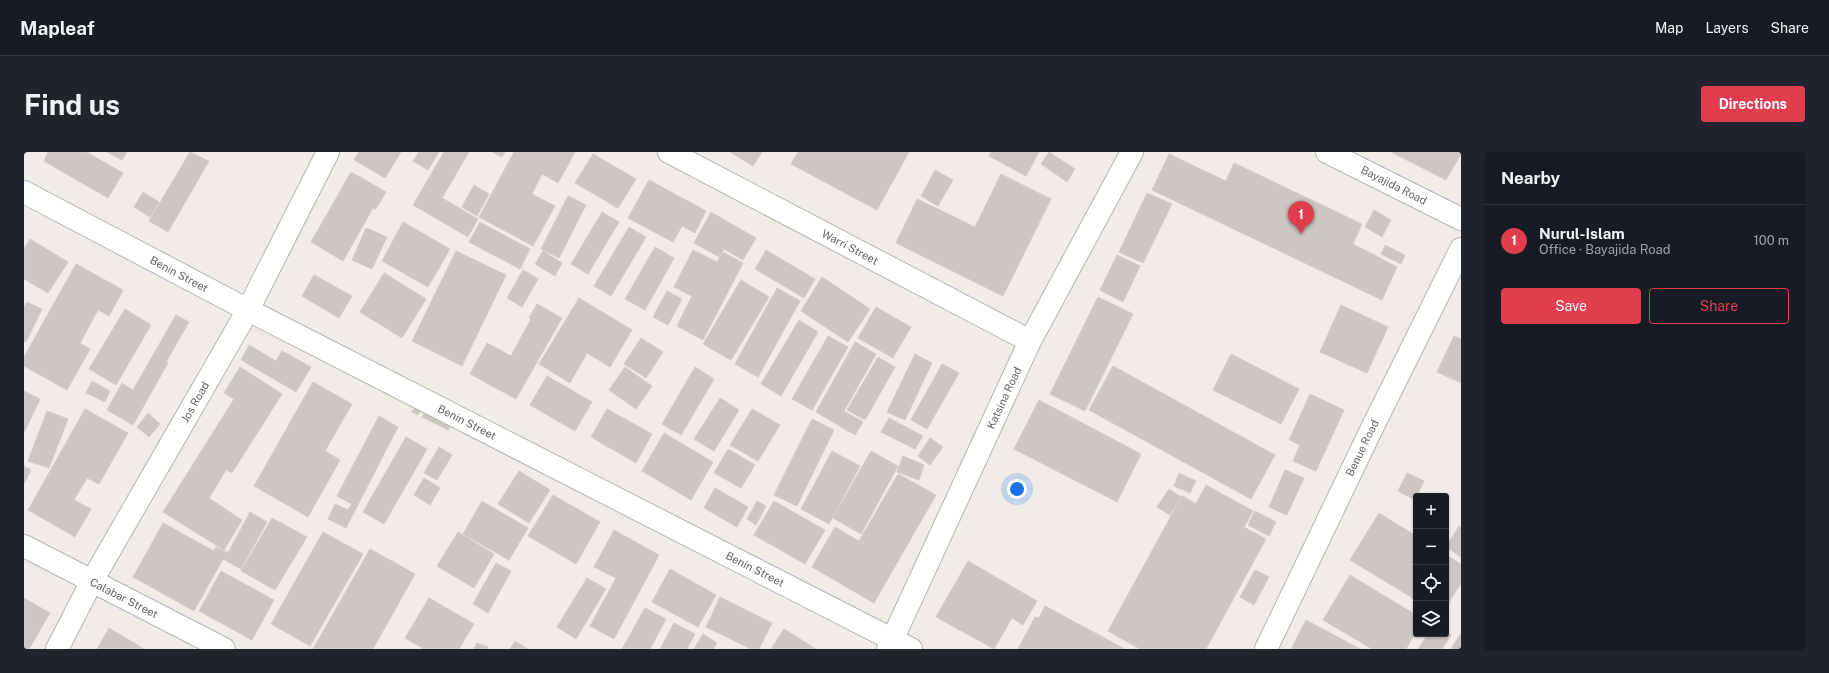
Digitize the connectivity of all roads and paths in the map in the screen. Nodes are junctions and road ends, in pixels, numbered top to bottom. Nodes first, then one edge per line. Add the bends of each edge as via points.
1 (328, 152) edge
2 (669, 152) edge
3 (1132, 152) edge
4 (1327, 152) edge
5 (24, 192) edge
6 (1461, 219) edge
7 (1461, 250) edge
8 (248, 310) junction
9 (1030, 341) junction
10 (24, 546) edge
11 (92, 581) junction
12 (897, 646) edge
13 (57, 649) edge
14 (224, 649) edge
15 (1266, 649) edge

1 - 8 street, Jos Road
2 - 9 street, Warri Street
3 - 9 street, Katsina Road
4 - 6 street, Bayajida Road
5 - 8 street, Benin Street
7 - 15 street, Benue Road
8 - 11 street, Jos Road
8 - 12 street, Benin Street
9 - 12 street, Katsina Road
10 - 11 street, Calabar Street
11 - 13 street, Jos Road
11 - 14 street, Calabar Street

